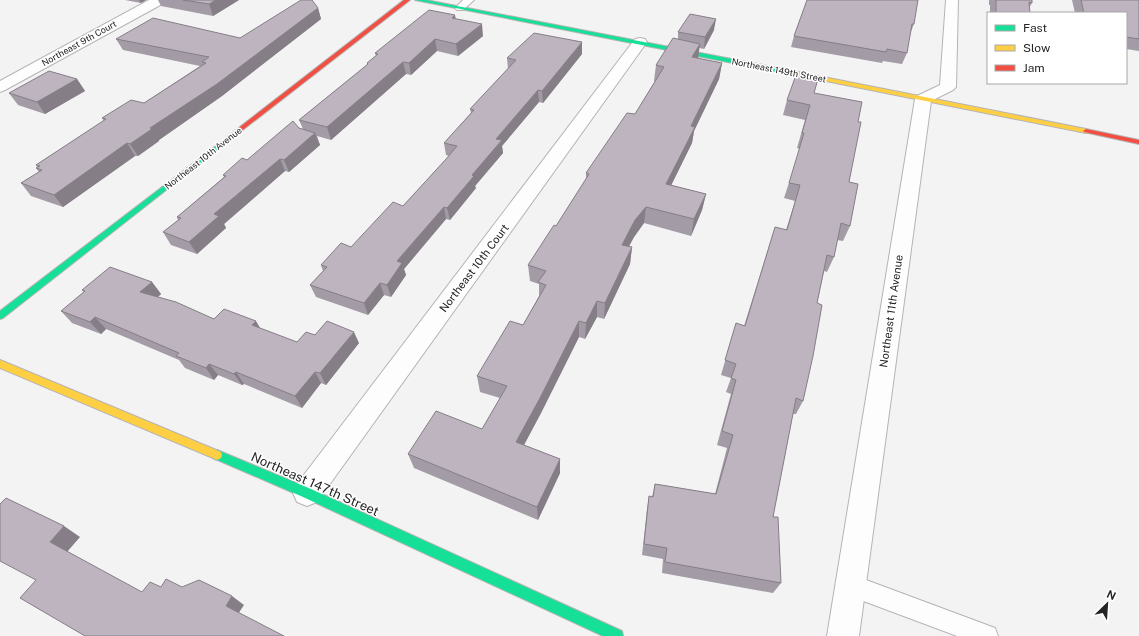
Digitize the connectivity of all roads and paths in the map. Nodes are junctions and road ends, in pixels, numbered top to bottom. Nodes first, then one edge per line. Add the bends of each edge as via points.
1 (159, 0) edge
2 (407, 0) edge
3 (418, 0) edge
4 (469, 0) edge
5 (952, 0) edge
6 (460, 8) junction
7 (640, 42) junction
8 (0, 87) edge
9 (923, 99) junction
10 (1139, 142) edge
11 (0, 316) edge
12 (0, 364) edge
13 (307, 493) junction
14 (850, 585) junction
15 (617, 636) edge
16 (843, 636) edge
17 (987, 636) edge

1 - 8 street, Northeast 9th Court
2 - 11 street, Northeast 10th Avenue
3 - 6 street, Northeast 149th Street
4 - 6 lane
5 - 9 street via 948,87
6 - 7 street, Northeast 149th Street
7 - 9 street, Northeast 149th Street
7 - 13 street, Northeast 10th Court
9 - 10 street, Northeast 149th Street
9 - 14 street, Northeast 11th Avenue
12 - 13 street, Northeast 147th Street
13 - 15 street, Northeast 147th Street
14 - 16 street, Northeast 11th Avenue
14 - 17 lane

